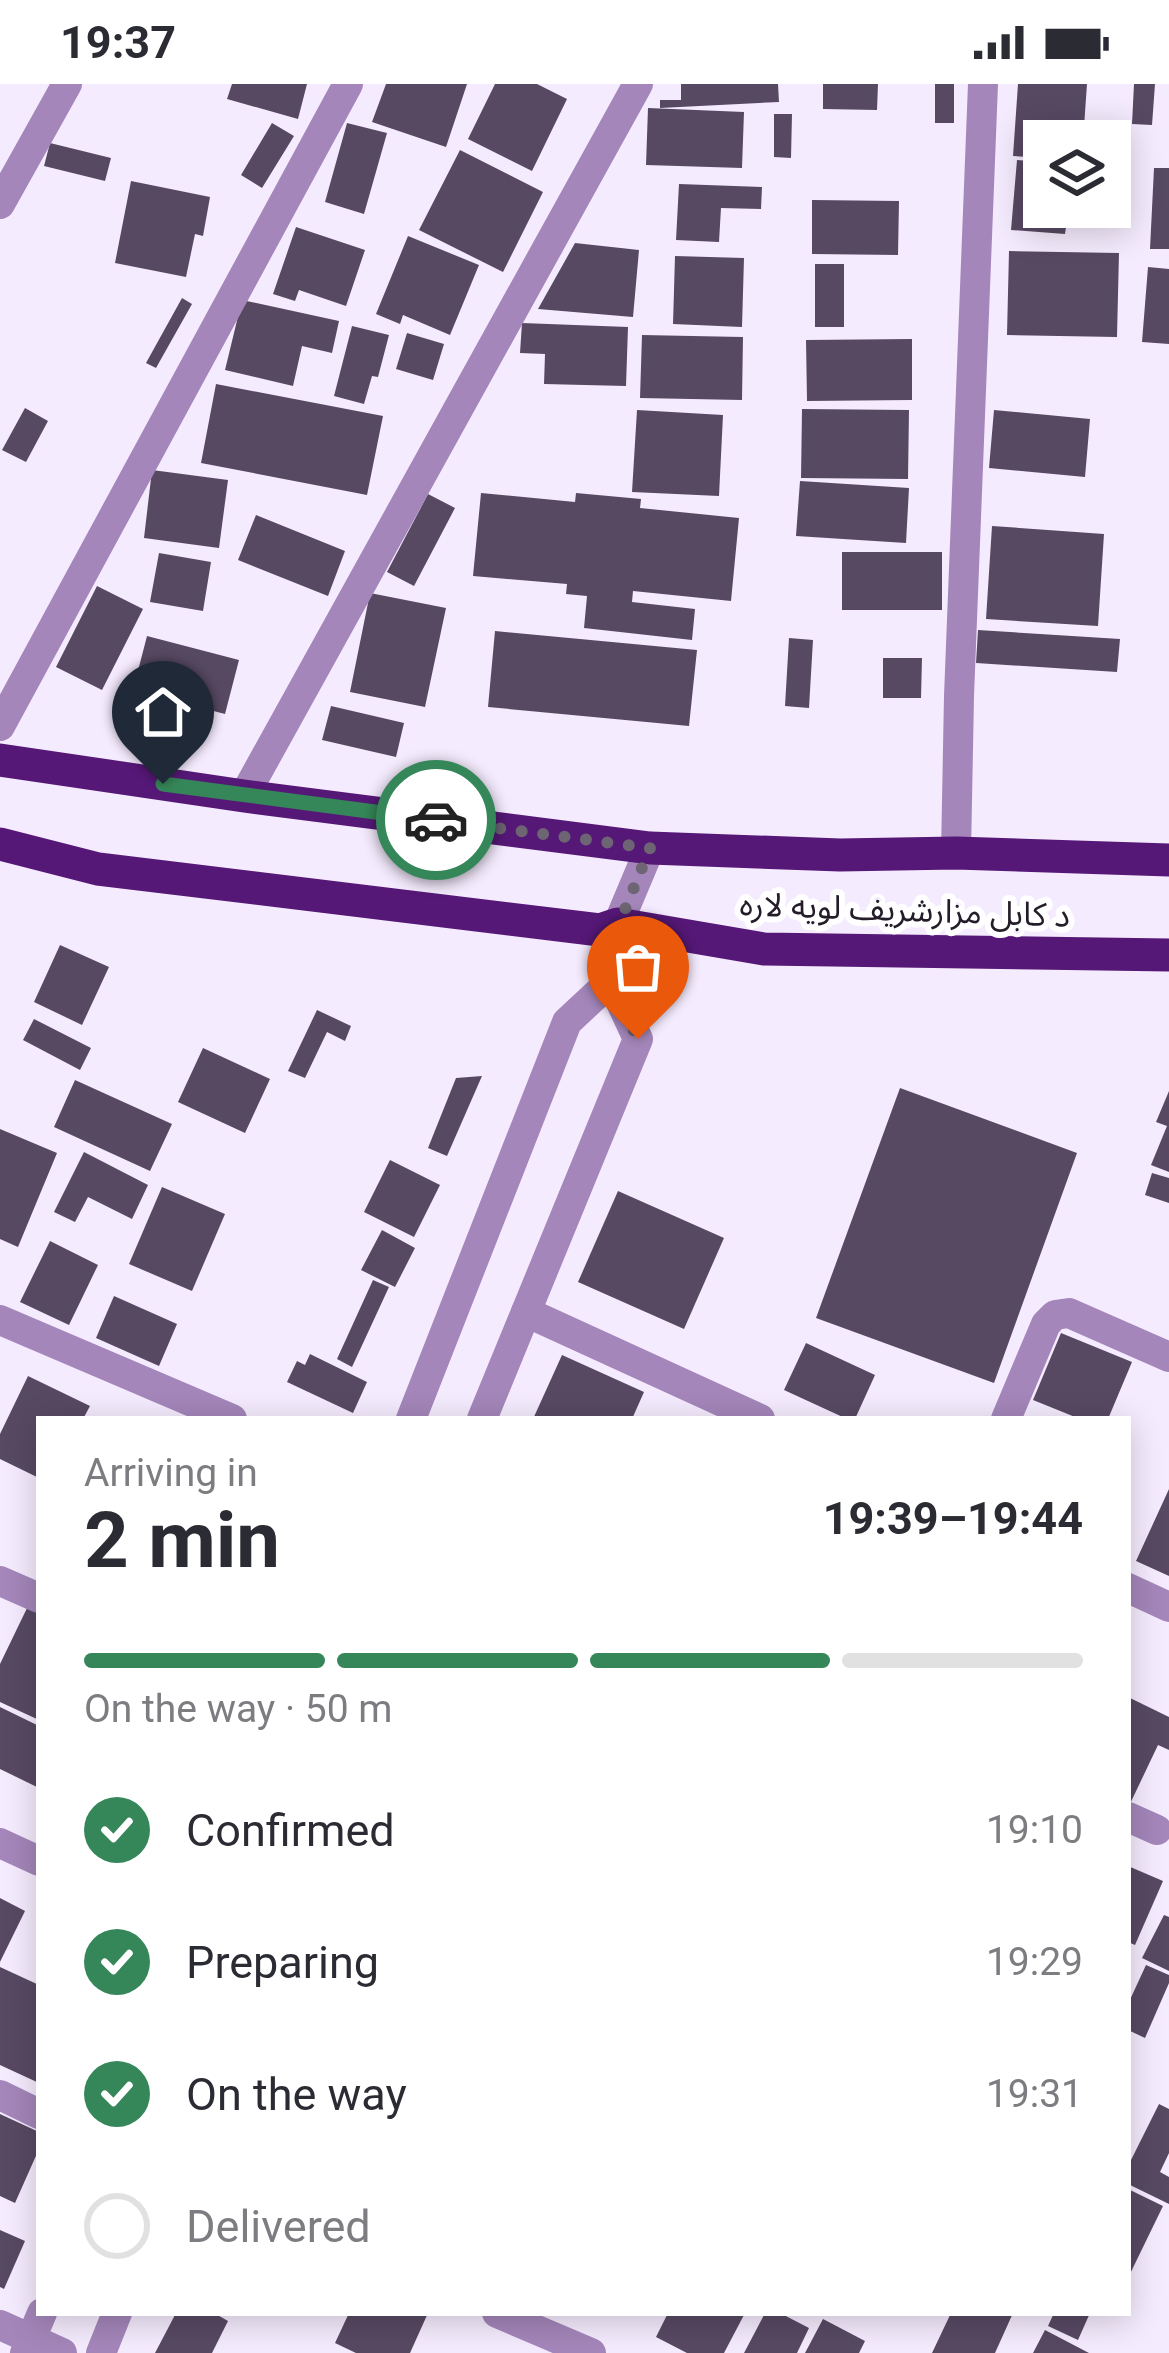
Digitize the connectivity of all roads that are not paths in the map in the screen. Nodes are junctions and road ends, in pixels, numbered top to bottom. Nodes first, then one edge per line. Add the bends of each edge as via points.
1 (67, 84) edge
2 (348, 84) edge
3 (638, 84) edge
4 (983, 84) edge
5 (0, 204) edge
6 (0, 726) edge
7 (0, 760) edge
8 (244, 796) junction
9 (0, 844) edge
10 (650, 848) junction
11 (956, 853) junction
12 (1169, 860) edge
13 (619, 924) junction
14 (1169, 955) edge
15 (610, 982) junction
16 (526, 1312) junction
17 (0, 1320) edge
18 (1169, 1357) edge
19 (225, 1416) edge
20 (412, 1416) edge
21 (483, 1416) edge
22 (753, 1416) edge
23 (1007, 1416) edge
24 (0, 1581) edge
25 (1131, 1589) edge
26 (36, 1597) edge
27 (1169, 1607) edge
28 (1131, 1818) edge
29 (1157, 1830) dead end
30 (0, 1843) edge
31 (36, 1860) edge
32 (0, 2095) edge
33 (36, 2113) edge
34 (116, 2316) edge
35 (504, 2316) edge
36 (0, 2325) edge
37 (33, 2335) edge
38 (62, 2353) edge
39 (101, 2353) edge
40 (591, 2353) edge

1 - 5 street
2 - 6 street
3 - 8 street
4 - 11 street
7 - 8 highway, د کابل مزارشریف لویه لاره
8 - 10 highway, د کابل مزارشریف لویه لاره
9 - 13 highway, د کابل مزارشریف لویه لاره via 98,869 600,930
10 - 11 highway, د کابل مزارشریف لویه لاره
10 - 13 street
11 - 12 highway, د کابل مزارشریف لویه لاره
13 - 14 highway, د کابل مزارشریف لویه لاره via 764,949
13 - 15 street
15 - 16 street via 638,1039
15 - 20 street via 567,1022
16 - 21 street
16 - 22 street
17 - 19 street
18 - 23 street via 1069,1313 1055,1315
24 - 26 street
25 - 27 street
28 - 29 street
30 - 31 street
32 - 33 street
34 - 39 street
35 - 40 street
36 - 37 street
37 - 38 street

